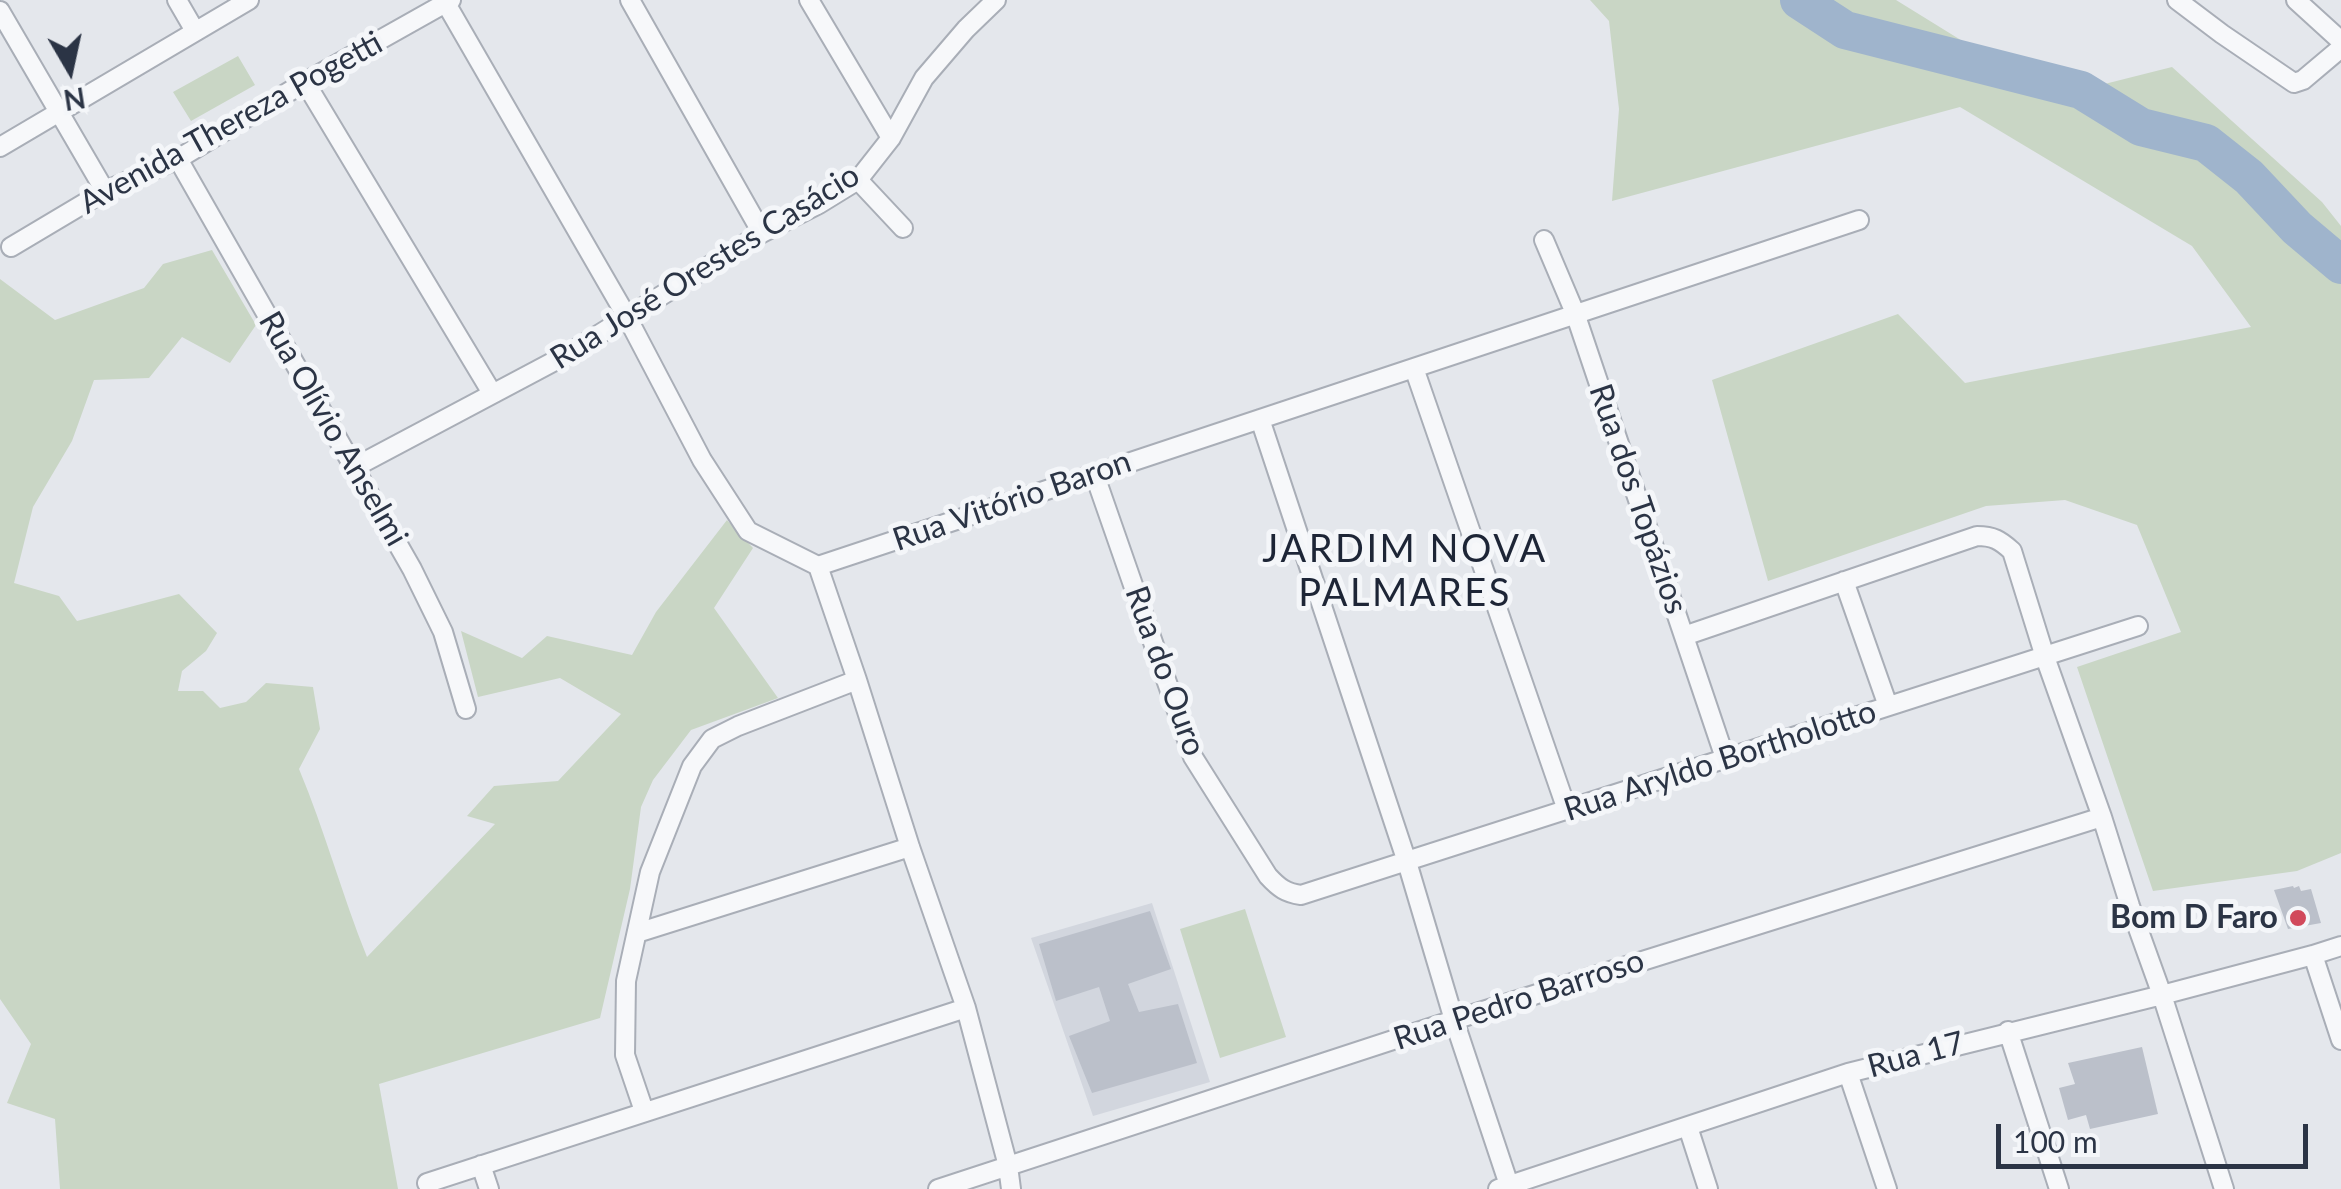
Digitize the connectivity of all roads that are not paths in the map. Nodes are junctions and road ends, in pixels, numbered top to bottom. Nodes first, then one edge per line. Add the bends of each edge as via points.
1 (177, 0) edge
2 (249, 0) edge
3 (630, 0) edge
4 (810, 0) edge
5 (996, 0) edge
6 (2177, 0) edge
7 (2296, 0) edge
8 (447, 1) edge
9 (0, 11) edge
10 (194, 30) junction
11 (2341, 45) edge
12 (306, 82) junction
13 (60, 112) junction
14 (890, 138) junction
15 (0, 147) edge
16 (178, 159) junction
17 (858, 180) junction
18 (106, 191) junction
19 (1859, 220) dead end
20 (903, 228) dead end
21 (762, 233) junction
22 (1544, 240) dead end
23 (11, 247) dead end
24 (1574, 313) junction
25 (627, 317) junction
26 (1414, 368) junction
27 (492, 393) junction
28 (1260, 419) junction
29 (356, 467) junction
30 (1094, 473) junction
31 (818, 566) junction
32 (1844, 580) junction
33 (2138, 626) dead end
34 (1684, 636) junction
35 (2044, 657) junction
36 (857, 680) junction
37 (1888, 706) junction
38 (466, 709) dead end
39 (1726, 761) junction
40 (1567, 810) junction
41 (2102, 817) junction
42 (910, 848) junction
43 (1408, 862) junction
44 (1301, 896) joint
45 (637, 933) junction
46 (2341, 946) edge
47 (2313, 955) junction
48 (2162, 994) junction
49 (966, 1008) junction
50 (1454, 1020) junction
51 (2008, 1031) junction
52 (2341, 1040) edge
53 (1848, 1073) junction
54 (644, 1111) junction
55 (1688, 1127) junction
56 (481, 1165) junction
57 (1008, 1166) junction
58 (427, 1182) dead end
59 (1504, 1187) edge
60 (489, 1189) edge
61 (938, 1189) edge
62 (1011, 1189) edge
63 (1708, 1189) edge
64 (1887, 1189) edge
65 (2059, 1189) edge
66 (2224, 1189) edge

1 - 10 street
2 - 10 street
3 - 21 street
4 - 14 street
5 - 14 street, Rua José Orestes Casácio via 924,78
6 - 11 street via 2294,83
7 - 11 street
8 - 12 street, Avenida Thereza Pogetti
8 - 25 street
9 - 13 street
10 - 13 street
12 - 16 street, Avenida Thereza Pogetti
12 - 27 street
13 - 15 street
13 - 18 street
14 - 17 street, Rua José Orestes Casácio
16 - 18 street, Avenida Thereza Pogetti
16 - 29 street, Rua Olívio Anselmi
17 - 20 street
17 - 21 street, Rua José Orestes Casácio
18 - 23 street, Avenida Thereza Pogetti
19 - 24 street, Rua Vitório Baron
21 - 25 street, Rua José Orestes Casácio
22 - 24 street, Rua dos Topázios
24 - 26 street, Rua Vitório Baron
24 - 34 street, Rua dos Topázios
25 - 27 street, Rua José Orestes Casácio
25 - 31 street via 748,532
26 - 28 street, Rua Vitório Baron
26 - 40 street
27 - 29 street, Rua José Orestes Casácio
28 - 30 street, Rua Vitório Baron
28 - 43 street
29 - 38 street, Rua Olívio Anselmi via 443,632
30 - 31 street, Rua Vitório Baron
30 - 44 street, Rua do Ouro via 1193,757 1268,876
31 - 36 street
32 - 34 street
32 - 35 street via 1976,536 1999,539 2012,551
32 - 37 street
33 - 35 street, Rua Aryldo Bortholotto
34 - 39 street, Rua dos Topázios
35 - 37 street, Rua Aryldo Bortholotto
35 - 41 street
36 - 42 street
36 - 45 street via 712,738 692,766 665,832
37 - 39 street, Rua Aryldo Bortholotto
39 - 40 street, Rua Aryldo Bortholotto
40 - 43 street, Rua Aryldo Bortholotto
41 - 48 street
41 - 50 street, Rua Pedro Barroso
42 - 45 street
42 - 49 street
43 - 44 street, Rua Aryldo Bortholotto
43 - 50 street
45 - 54 street via 626,981 624,1055
46 - 47 street, Rua 17
47 - 48 street, Rua 17
47 - 52 street
48 - 51 street, Rua 17
48 - 66 street
49 - 54 street
49 - 57 street
50 - 57 street, Rua Pedro Barroso
50 - 59 street
51 - 53 street, Rua 17
51 - 65 street
53 - 55 street, Rua 17
53 - 64 street
54 - 56 street
55 - 59 street, Rua 17
55 - 63 street
56 - 58 street
56 - 60 street
57 - 61 street, Rua Pedro Barroso
57 - 62 street

